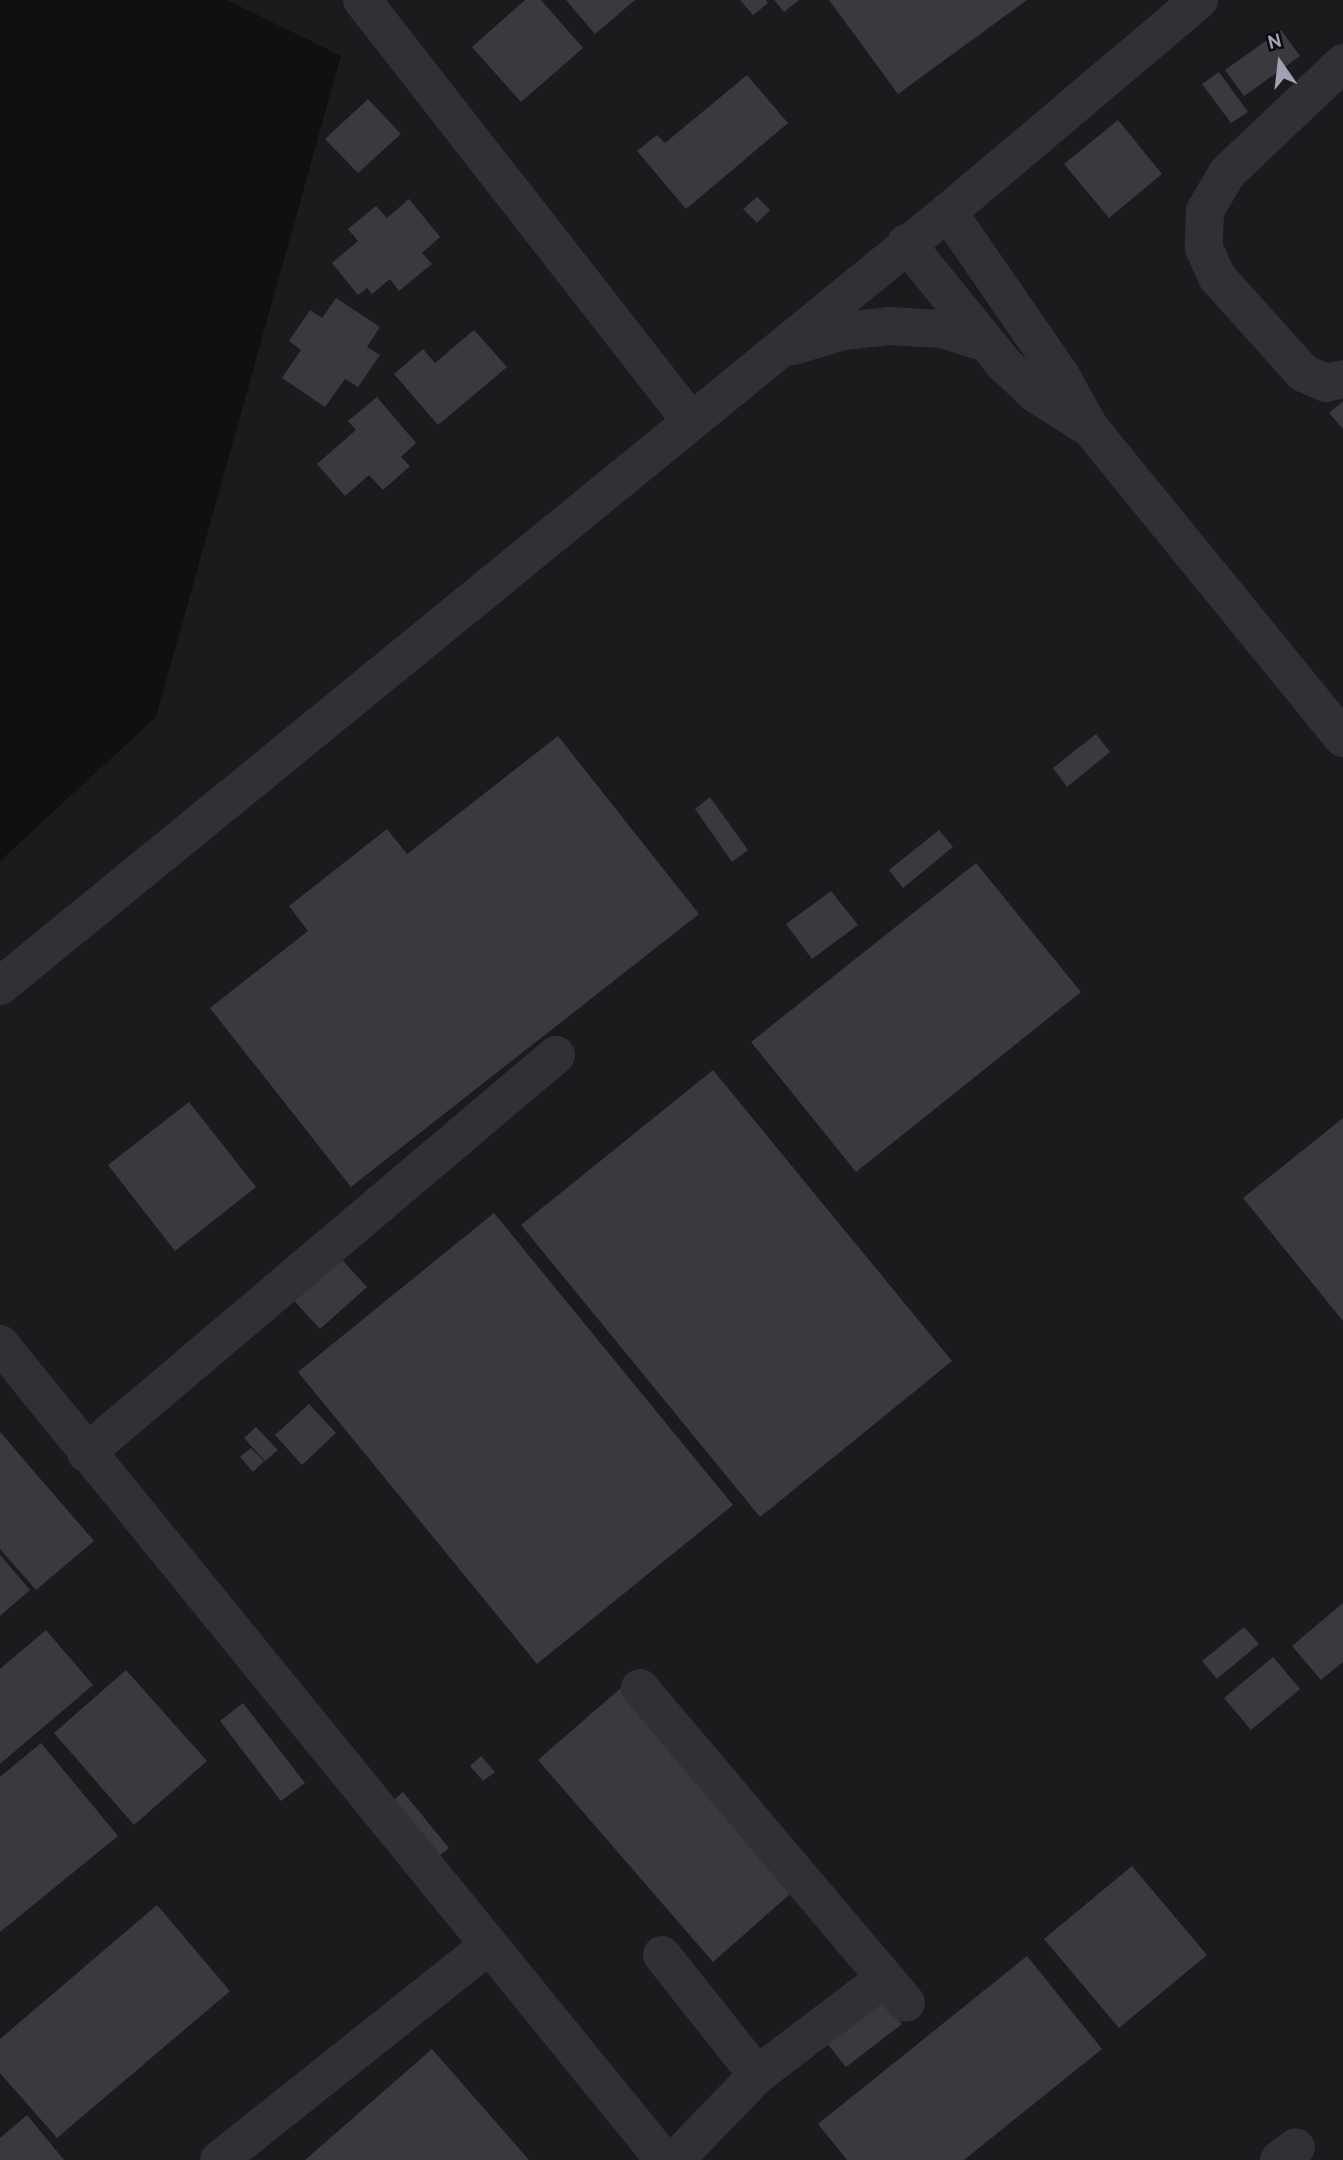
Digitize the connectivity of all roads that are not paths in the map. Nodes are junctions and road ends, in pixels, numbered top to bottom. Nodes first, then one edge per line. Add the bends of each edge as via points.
1 (362, 0) edge
2 (1199, 0) edge
3 (1343, 62) edge
4 (948, 212) junction
5 (905, 243) junction
6 (984, 342) junction
7 (778, 351) junction
8 (1343, 379) edge
9 (690, 420) junction
10 (1090, 428) junction
11 (1343, 738) edge
12 (0, 986) edge
13 (555, 1055) dead end
14 (0, 1344) edge
15 (86, 1453) junction
16 (640, 1688) dead end
17 (487, 1947) junction
18 (662, 1955) dead end
19 (757, 2075) junction
20 (219, 2160) edge
21 (664, 2160) edge
22 (675, 2160) edge

1 - 9 lane
2 - 4 lane
3 - 8 lane via 1227,173 1205,211 1204,248 1217,277 1303,373 1326,383
4 - 5 lane
4 - 10 lane via 1061,376
5 - 6 lane
5 - 7 lane
6 - 7 lane via 942,329 889,326 843,331
6 - 10 lane via 1036,394
7 - 9 lane
9 - 12 lane
10 - 11 lane
13 - 15 lane
14 - 15 lane
15 - 17 lane
16 - 19 lane via 894,1992
17 - 20 lane
17 - 21 lane via 603,2080
18 - 19 lane
19 - 22 lane

